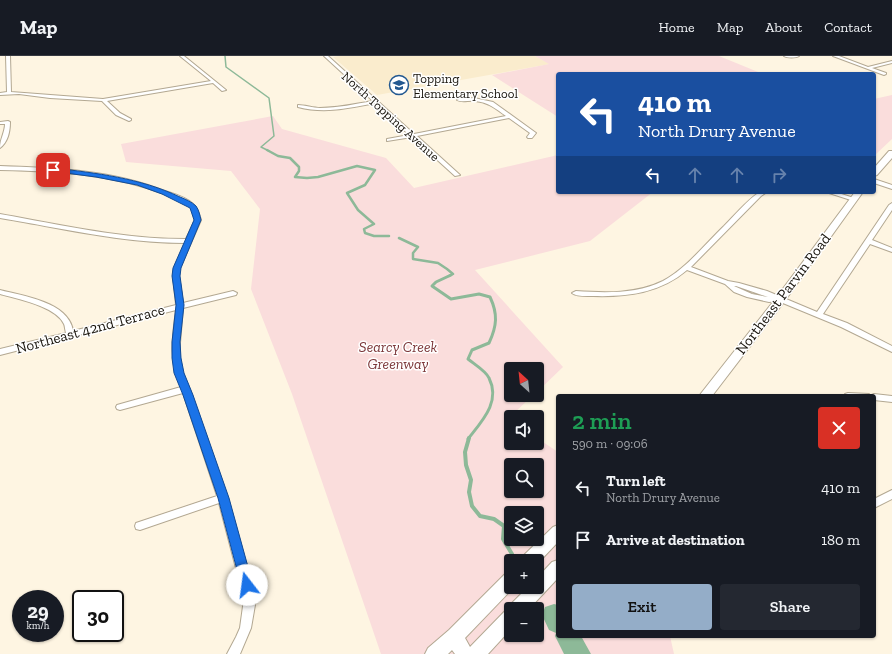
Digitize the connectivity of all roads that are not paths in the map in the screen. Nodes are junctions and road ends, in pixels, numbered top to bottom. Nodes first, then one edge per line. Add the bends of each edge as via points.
1 (8, 56) edge
2 (182, 56) edge
3 (326, 56) edge
4 (786, 56) edge
5 (797, 56) edge
6 (835, 56) edge
7 (892, 62) edge
8 (867, 68) junction
9 (884, 74) dead end
10 (214, 82) junction
11 (224, 90) dead end
12 (9, 93) junction
13 (0, 94) edge
14 (103, 100) junction
15 (459, 100) dead end
16 (376, 102) junction
17 (300, 106) dead end
18 (508, 117) junction
19 (129, 120) dead end
20 (0, 123) edge
21 (413, 135) junction
22 (530, 136) dead end
23 (389, 140) dead end
24 (0, 146) edge
25 (892, 153) edge
26 (0, 168) edge
27 (876, 171) edge
28 (457, 175) dead end
29 (876, 182) edge
30 (892, 187) edge
31 (761, 194) edge
32 (857, 195) edge
33 (892, 205) edge
34 (0, 216) edge
35 (188, 241) junction
36 (868, 241) junction
37 (892, 250) edge
38 (687, 268) junction
39 (0, 292) edge
40 (233, 293) dead end
41 (576, 293) dead end
42 (780, 300) junction
43 (180, 305) junction
44 (819, 315) junction
45 (70, 334) junction
46 (892, 349) edge
47 (0, 352) edge
48 (185, 389) junction
49 (707, 394) edge
50 (876, 397) edge
51 (892, 399) edge
52 (120, 407) dead end
53 (892, 494) edge
54 (223, 498) junction
55 (876, 503) edge
56 (140, 526) dead end
57 (556, 534) edge
58 (536, 554) edge
59 (556, 569) edge
60 (504, 586) edge
61 (525, 602) edge
62 (504, 624) edge
63 (455, 636) junction
64 (234, 652) edge
65 (434, 654) edge
66 (464, 654) edge
67 (476, 654) edge

1 - 12 street
2 - 10 street
3 - 16 street, North Topping Avenue
4 - 5 street
6 - 8 street
7 - 8 street
8 - 9 street
10 - 11 street
10 - 14 street
12 - 13 street
12 - 14 street
14 - 19 street
15 - 18 street via 485,101
16 - 17 street via 329,109
16 - 21 street, North Topping Avenue
18 - 21 street
18 - 22 street via 533,133
20 - 24 street via 8,122 8,132
21 - 23 street
21 - 28 street, North Topping Avenue
25 - 27 main road
26 - 35 street via 58,170 96,175 138,183 165,192 194,208 198,220
29 - 30 street
31 - 38 street
32 - 42 main road, Northeast Parvin Road
33 - 36 street
34 - 35 street via 143,241
35 - 43 street via 177,268
36 - 37 street
36 - 44 street
38 - 41 street via 664,283 644,290 612,294
38 - 42 street via 761,299
39 - 45 street via 47,306 67,322
40 - 43 street, Northeast 42nd Terrace
42 - 44 street
42 - 49 main road, Northeast Parvin Road
43 - 45 street, Northeast 42nd Terrace
43 - 48 street via 176,358
44 - 46 street
45 - 47 street, Northeast 42nd Terrace
48 - 52 street
48 - 54 street
50 - 51 street
53 - 55 street
54 - 56 street
54 - 64 street via 250,599 245,632
57 - 58 main road
59 - 61 main road
60 - 63 main road
62 - 67 main road
63 - 65 main road
63 - 66 main road

